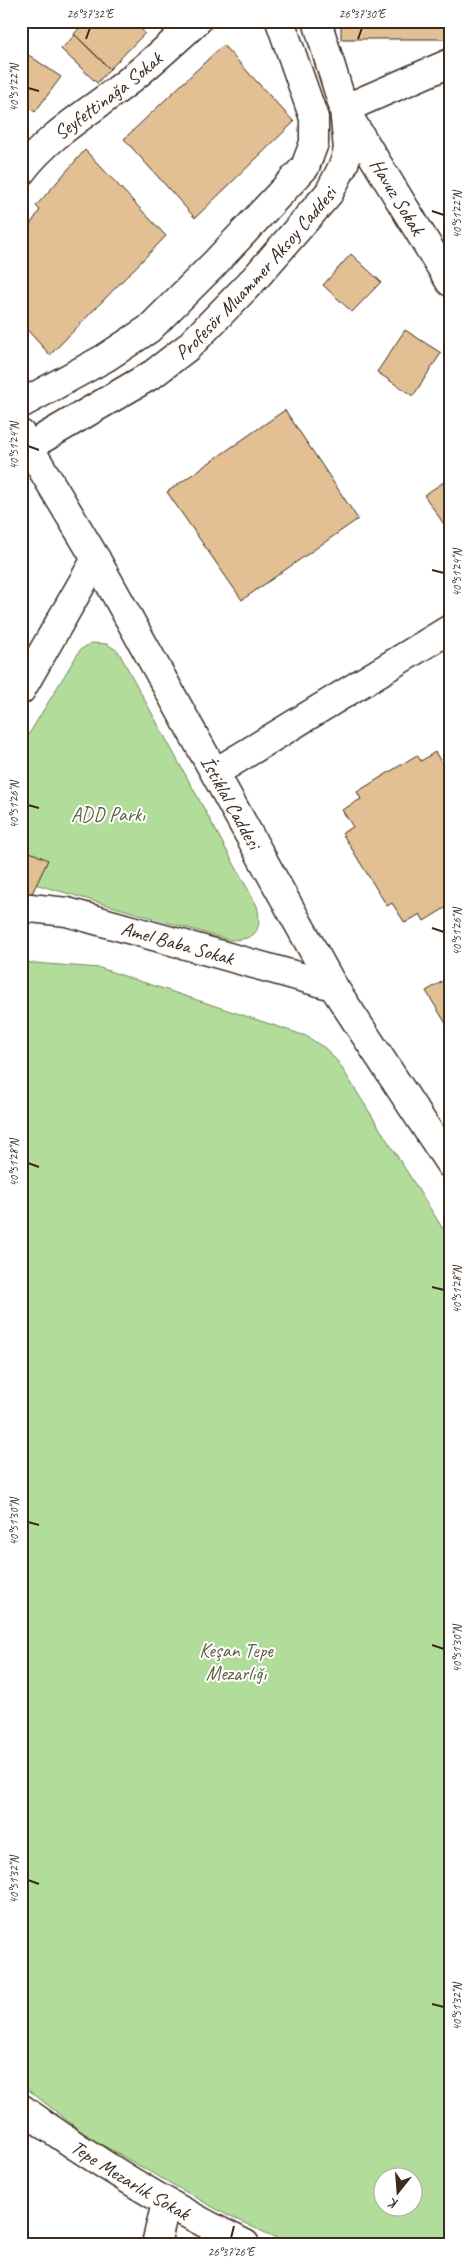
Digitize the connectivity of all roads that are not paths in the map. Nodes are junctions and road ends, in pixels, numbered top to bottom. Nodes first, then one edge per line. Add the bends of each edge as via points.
1 (197, 21) edge
2 (280, 21) edge
3 (317, 21) edge
4 (450, 64) edge
5 (344, 109) junction
6 (21, 172) edge
7 (450, 282) edge
8 (21, 404) edge
9 (25, 441) edge
10 (96, 559) junction
11 (450, 629) edge
12 (21, 690) edge
13 (216, 772) junction
14 (21, 907) edge
15 (333, 986) junction
16 (450, 1164) edge
17 (21, 2108) edge
18 (166, 2203) junction
19 (156, 2244) edge
20 (245, 2244) edge

1 - 6 street, Seyfettinağa Sokak via 128,81 71,123
2 - 8 street, Profesör Muammer Aksoy Caddesi via 314,118 314,143 305,167 149,329 105,358
3 - 5 street, Profesör Muammer Aksoy Caddesi
4 - 5 street
5 - 7 street, Havuz Sokak
5 - 9 street, Profesör Muammer Aksoy Caddesi via 348,149 337,180 330,193 256,278 167,365
9 - 10 street, İstiklal Caddesi
10 - 12 street
10 - 13 street, İstiklal Caddesi
11 - 13 street
13 - 15 street, İstiklal Caddesi
14 - 15 street, Amel Baba Sokak via 67,912
15 - 16 street, İstiklal Caddesi
17 - 18 street, Tepe Mezarlık Sokak via 115,2173
18 - 19 street
18 - 20 street, Tepe Mezarlık Sokak

